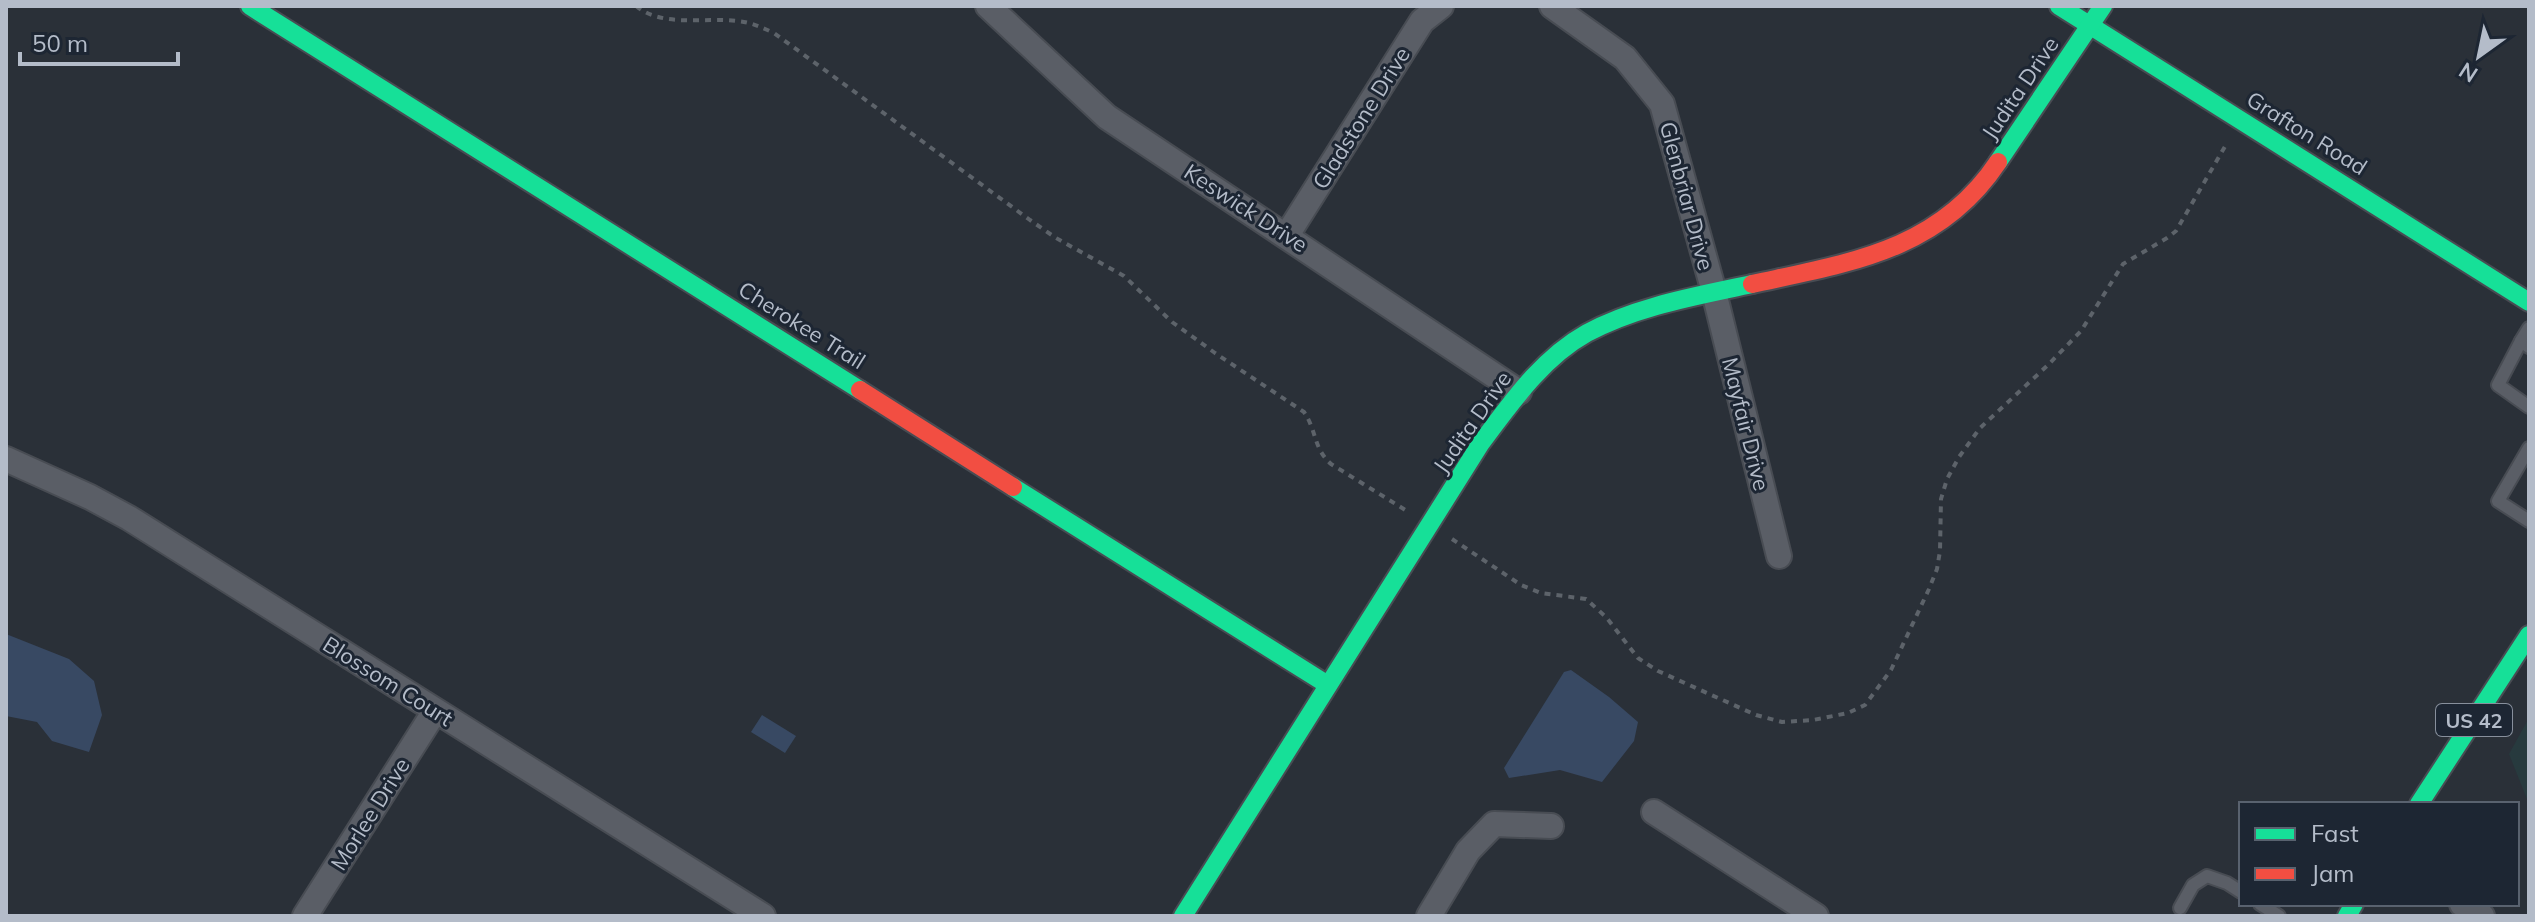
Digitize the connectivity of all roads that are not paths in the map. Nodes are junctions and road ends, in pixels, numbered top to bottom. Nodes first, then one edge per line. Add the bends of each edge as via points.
1 (250, 6) edge
2 (988, 6) edge
3 (1441, 6) edge
4 (1552, 6) edge
5 (2059, 6) edge
6 (2103, 6) edge
7 (2091, 26) junction
8 (1287, 235) junction
9 (1714, 292) junction
10 (2529, 302) edge
11 (2529, 328) edge
12 (2525, 344) edge
13 (1519, 392) junction
14 (2529, 407) edge
15 (2529, 448) edge
16 (6, 459) edge
17 (2529, 521) edge
18 (1779, 556) dead end
19 (2529, 635) edge
20 (1328, 685) junction
21 (435, 711) junction
22 (2420, 802) edge
23 (1654, 812) dead end
24 (1551, 826) dead end
25 (2239, 891) edge
26 (2180, 908) dead end
27 (305, 916) edge
28 (763, 916) edge
29 (1183, 916) edge
30 (1429, 916) edge
31 (1816, 916) edge

1 - 20 street, Cherokee Trail
2 - 8 street, Keswick Drive via 1107,117
3 - 8 street, Gladstone Drive via 1422,21
4 - 9 street, Glenbriar Drive via 1625,58 1662,104
5 - 7 street, Grafton Road
6 - 7 street, Judita Drive
7 - 9 street, Judita Drive via 1983,185 1950,216 1904,243 1855,262
7 - 10 street, Grafton Road
8 - 13 street, Keswick Drive
9 - 13 street, Judita Drive via 1638,312 1586,334
9 - 18 street, Mayfair Drive
11 - 12 lane
12 - 14 lane via 2498,385
13 - 20 street, Judita Drive
15 - 17 lane via 2498,501
16 - 21 street, Blossom Court via 129,518
19 - 22 street, US 42
20 - 29 street, Judita Drive
21 - 27 street, Morlee Drive
21 - 28 street, Blossom Court
23 - 31 street
24 - 30 street via 1494,824 1468,851
25 - 26 lane via 2207,876 2193,885

